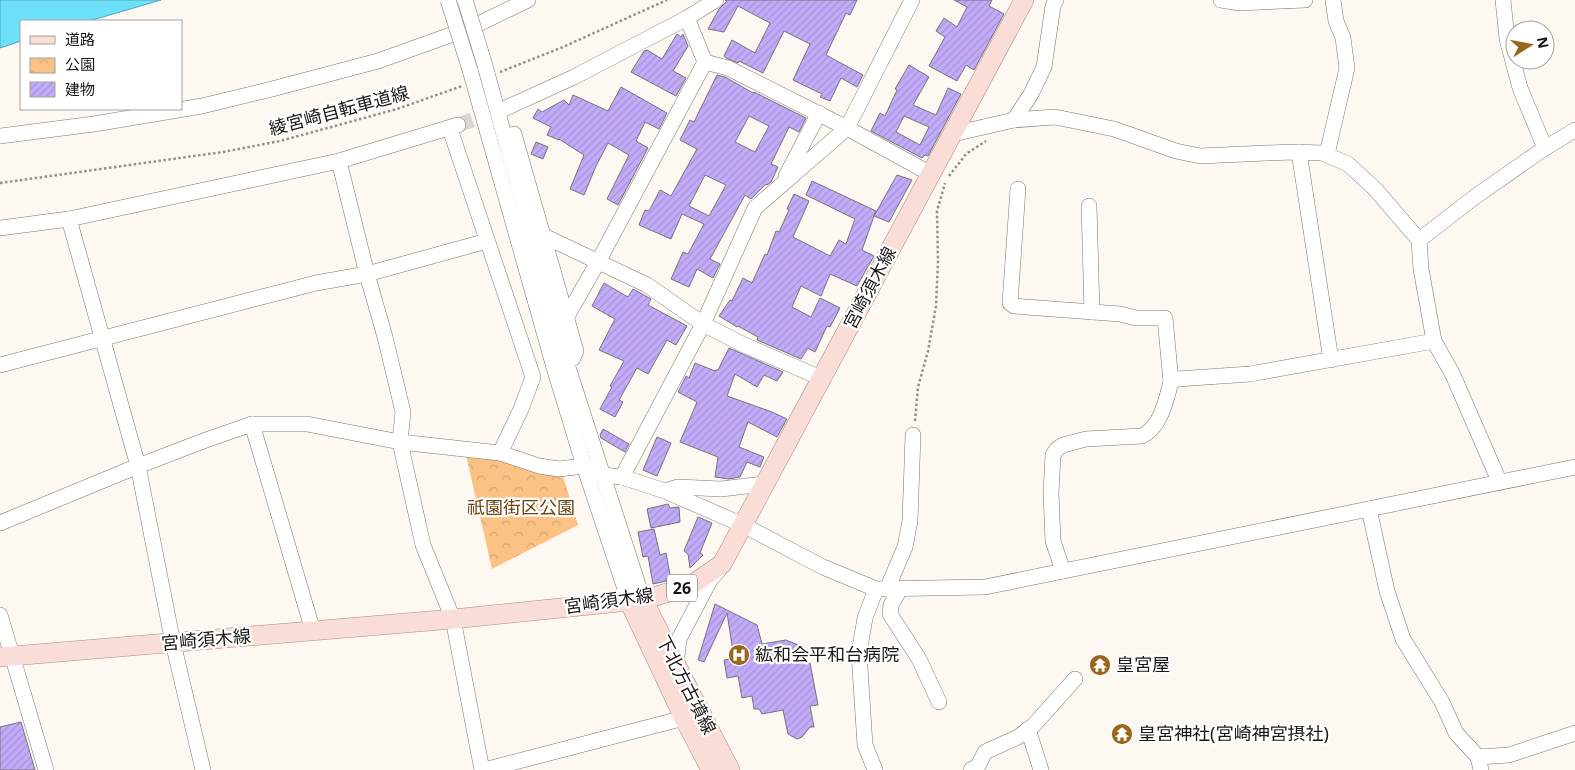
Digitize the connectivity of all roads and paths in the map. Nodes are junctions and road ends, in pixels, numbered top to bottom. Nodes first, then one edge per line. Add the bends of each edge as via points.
1 (448, 0) edge
2 (465, 0) edge
3 (528, 0) edge
4 (667, 0) edge
5 (716, 0) edge
6 (912, 0) edge
7 (1024, 0) edge
8 (1056, 0) edge
9 (1221, 0) edge
10 (1305, 0) edge
11 (1333, 0) edge
12 (1503, 0) edge
13 (687, 18) junction
14 (705, 62) junction
15 (488, 68) junction
16 (468, 77) junction
17 (182, 109) edge
18 (178, 110) edge
19 (819, 113) junction
20 (1014, 120) junction
21 (847, 128) junction
22 (1575, 130) edge
23 (953, 134) junction
24 (0, 136) edge
25 (988, 140) dead end
26 (1560, 140) junction
27 (1575, 147) edge
28 (1545, 148) junction
29 (1299, 152) junction
30 (1327, 154) junction
31 (339, 161) junction
32 (931, 174) junction
33 (0, 183) edge
34 (782, 184) junction
35 (1018, 190) dead end
36 (1089, 206) dead end
37 (69, 219) junction
38 (0, 228) edge
39 (544, 236) junction
40 (1419, 240) junction
41 (487, 241) junction
42 (598, 262) junction
43 (367, 274) junction
44 (1092, 312) junction
45 (566, 318) junction
46 (704, 324) junction
47 (103, 339) junction
48 (1434, 342) junction
49 (1331, 360) junction
50 (0, 365) edge
51 (560, 366) junction
52 (533, 377) junction
53 (821, 378) junction
54 (1171, 382) junction
55 (252, 424) junction
56 (913, 435) joint
57 (400, 442) junction
58 (500, 453) junction
59 (138, 466) junction
60 (584, 466) junction
61 (1575, 467) edge
62 (603, 475) junction
63 (622, 477) junction
64 (1499, 481) junction
65 (764, 484) junction
66 (665, 491) junction
67 (1369, 509) junction
68 (0, 523) edge
69 (743, 525) junction
70 (722, 564) junction
71 (1064, 571) junction
72 (888, 589) junction
73 (636, 600) junction
74 (0, 615) edge
75 (453, 619) junction
76 (313, 631) junction
77 (173, 643) junction
78 (6, 656) edge
79 (676, 665) junction
80 (1075, 679) dead end
81 (939, 702) dead end
82 (684, 718) junction
83 (1028, 729) junction
84 (1575, 733) edge
85 (1480, 764) edge
86 (46, 770) edge
87 (203, 770) edge
88 (483, 770) edge
89 (711, 770) edge
90 (730, 770) edge
91 (875, 770) edge
92 (971, 770) edge
93 (1041, 770) edge

1 - 16 street, bridge
2 - 15 street, bridge
3 - 17 street via 470,28 378,61
4 - 15 path via 563,47
5 - 13 street
6 - 21 street
7 - 23 main road, 宮崎須木線 / 26
8 - 20 street via 1044,68
9 - 10 street via 1240,3
11 - 30 street via 1347,68
12 - 28 street via 1507,39 1520,88
13 - 14 street
13 - 39 street via 503,110
14 - 19 street via 728,68
14 - 42 street
15 - 51 street
16 - 33 path, 綾宮崎自転車道線 via 397,110 280,141
16 - 51 street
18 - 24 street
19 - 21 street
19 - 34 street
20 - 23 street
20 - 29 street via 1055,117 1114,130 1200,156
21 - 32 street
21 - 34 street
22 - 26 street
23 - 32 main road, 宮崎須木線 / 26
25 - 56 path via 966,154 946,180 937,211 936,306 918,387
26 - 27 street
26 - 28 street
28 - 40 street
29 - 30 street
29 - 49 street
30 - 40 street via 1348,164 1375,189
31 - 37 street
31 - 41 street via 454,127
31 - 43 street
32 - 53 main road, 宮崎須木線 / 26
34 - 46 street via 754,208
35 - 44 street via 1010,303 1014,306
36 - 44 street
37 - 38 street
37 - 47 street
39 - 42 street
39 - 45 street
40 - 48 street
41 - 43 street
41 - 52 street
42 - 45 street
42 - 46 street via 646,285
43 - 47 street via 316,283
43 - 57 street via 402,412
44 - 54 street via 1165,318
45 - 51 street via 576,351 573,358
46 - 53 street
46 - 63 street
47 - 50 street
47 - 59 street
48 - 49 street
48 - 64 street via 1453,375
49 - 54 street via 1250,374
51 - 52 street
51 - 60 street
51 - 62 street
52 - 58 street
53 - 65 main road, 宮崎須木線 / 26
54 - 71 street via 1157,422 1149,433 1086,439 1063,445 1053,455 1050,493 1053,541
55 - 57 street via 307,424
55 - 59 street
55 - 76 street
56 - 72 street via 910,521 905,547
57 - 58 street
57 - 75 street via 423,545
58 - 60 street via 539,466 559,469
59 - 68 street
59 - 77 street
60 - 62 street
60 - 73 street
61 - 64 street
62 - 63 street
62 - 73 street
63 - 66 street
64 - 67 street
65 - 66 street via 721,489 678,487
65 - 69 main road, 宮崎須木線 / 26
66 - 69 street
67 - 71 street
67 - 85 street via 1387,591 1403,639 1442,702 1456,733
69 - 70 main road, 宮崎須木線 / 26
69 - 72 street via 823,567
70 - 73 main road, 宮崎須木線 / 26 via 690,586
70 - 79 street via 679,639
71 - 72 street via 985,587
72 - 81 street via 890,614 919,659
72 - 91 street via 865,618 859,653 865,745
73 - 75 main road, 宮崎須木線 / 26
73 - 79 main road, 下北方古墳線
73 - 82 main road, 下北方古墳線
74 - 78 street
75 - 76 main road, 宮崎須木線 / 26
75 - 88 street
76 - 77 main road, 宮崎須木線 / 26
77 - 78 main road, 宮崎須木線 / 26
77 - 87 street
78 - 86 street
79 - 90 main road, 下北方古墳線
80 - 83 street
82 - 88 street
82 - 89 main road, 下北方古墳線
83 - 92 street via 985,752 978,766
83 - 93 street
84 - 85 street

